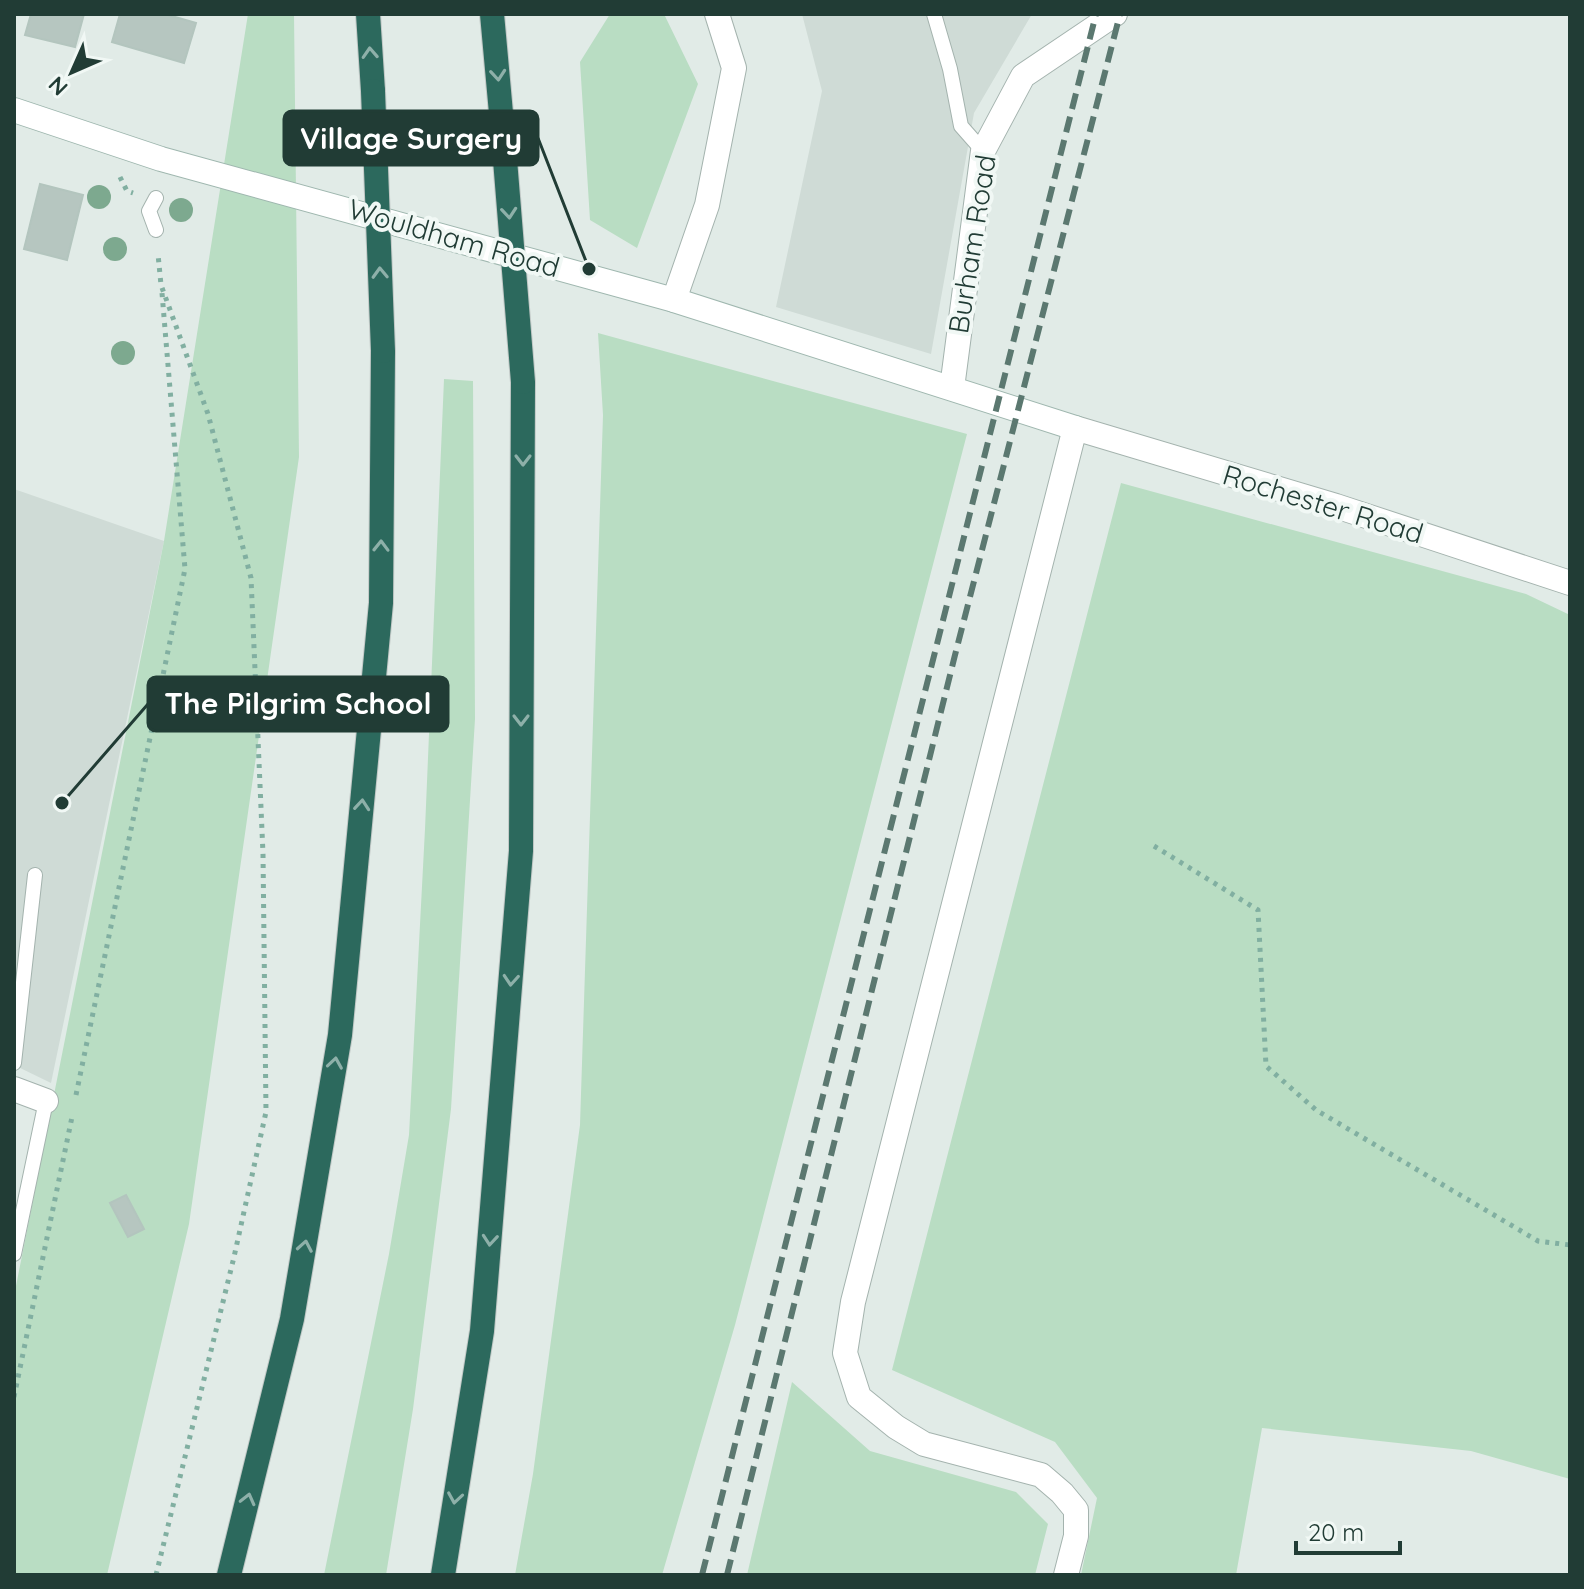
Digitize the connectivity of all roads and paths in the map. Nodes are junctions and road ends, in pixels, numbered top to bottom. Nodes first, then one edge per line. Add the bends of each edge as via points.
1 (368, 14) edge
2 (492, 14) edge
3 (717, 14) edge
4 (934, 14) edge
5 (1115, 14) edge
6 (14, 110) edge
7 (983, 151) junction
8 (156, 198) dead end
9 (156, 230) joint
10 (161, 285) junction
11 (674, 300) junction
12 (952, 388) junction
13 (1075, 428) junction
14 (1570, 583) edge
15 (1154, 846) dead end
16 (35, 875) dead end
17 (14, 1063) edge
18 (14, 1089) edge
19 (75, 1100) dead end
20 (46, 1101) joint
21 (72, 1116) dead end
22 (1570, 1245) edge
23 (14, 1254) edge
24 (14, 1397) edge
25 (156, 1575) edge
26 (229, 1575) edge
27 (443, 1575) edge
28 (1066, 1575) edge

26 -> 1 highway, bridge via 292,1319 340,1035 381,603 383,351
2 -> 27 highway, bridge via 523,382 521,851 482,1331
3 - 11 street via 734,68 711,192
4 - 7 lane via 961,126
5 - 7 street, Burham Road via 1023,76
6 - 11 street, Wouldham Road via 161,159
7 - 12 street, Burham Road
8 - 9 lane via 149,211
9 - 10 path
10 - 19 path via 185,569
10 - 25 path via 208,414 251,578 263,854 266,1112
11 - 12 street, Wouldham Road
12 - 13 street, Wouldham Road
13 - 14 street, Rochester Road
13 - 28 street via 853,1302 845,1353 859,1397 896,1427 924,1444 1041,1475 1062,1493 1076,1510
15 - 22 path via 1258,910 1266,1066 1316,1110 1538,1241
16 - 17 lane
18 - 20 street
20 - 23 lane
21 - 24 path

